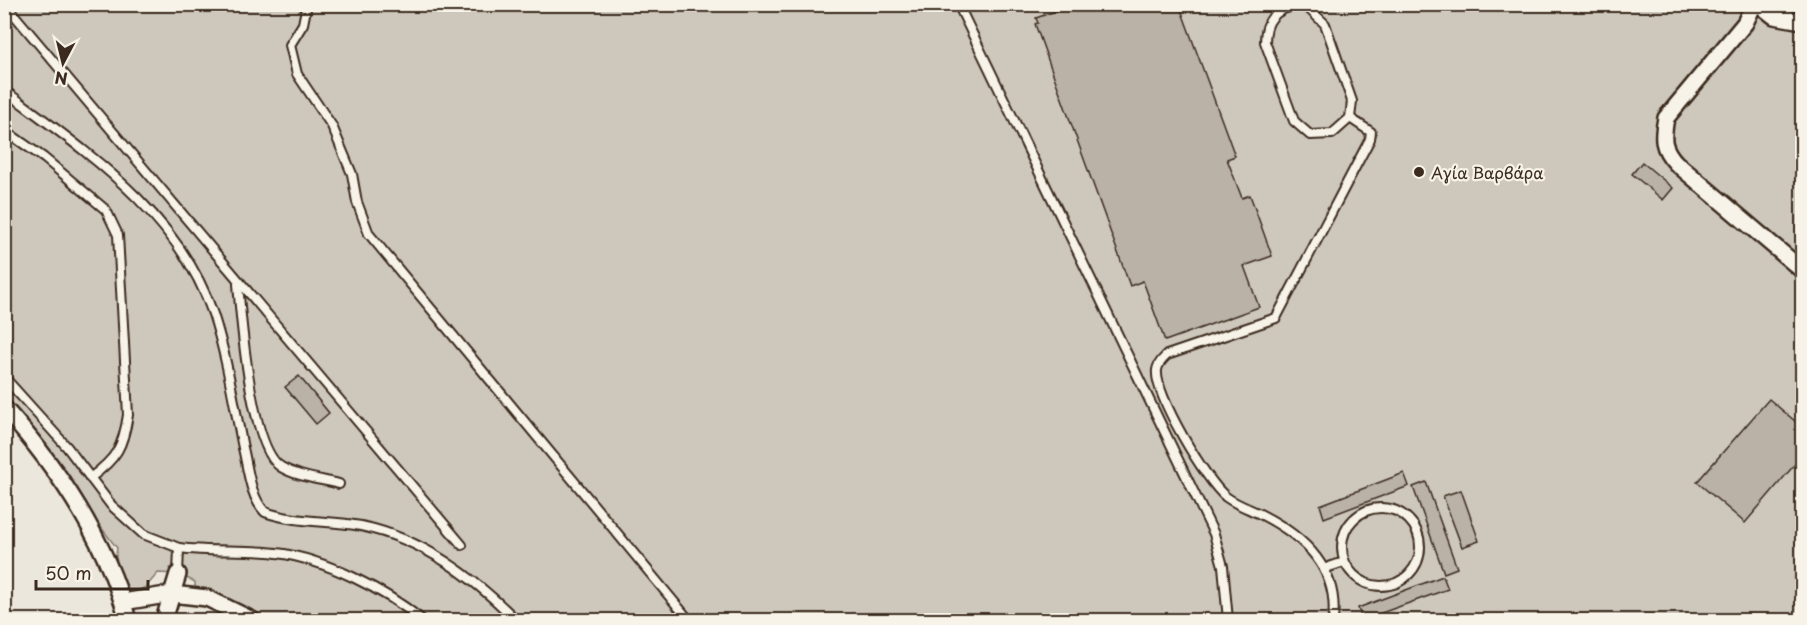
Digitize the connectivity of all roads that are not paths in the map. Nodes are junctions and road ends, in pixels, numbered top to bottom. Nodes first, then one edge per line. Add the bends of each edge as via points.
1 (5, 4) edge
2 (307, 4) edge
3 (958, 4) edge
4 (1754, 4) edge
5 (1759, 4) edge
6 (1803, 21) edge
7 (4, 90) edge
8 (1350, 118) junction
9 (4, 130) edge
10 (1803, 270) edge
11 (238, 282) junction
12 (4, 377) edge
13 (4, 408) edge
14 (90, 477) junction
15 (339, 484) dead end
16 (462, 545) dead end
17 (179, 548) junction
18 (1344, 562) junction
19 (1326, 568) junction
20 (178, 574) joint
21 (171, 594) junction
22 (123, 602) junction
23 (128, 621) edge
24 (164, 621) edge
25 (252, 621) edge
26 (422, 621) edge
27 (516, 621) edge
28 (689, 621) edge
29 (1228, 621) edge
30 (1333, 621) edge

1 - 11 lane
2 - 28 lane via 303,24 290,45 297,74 332,126 352,174 369,234
3 - 29 lane via 1214,534 1223,566
4 - 10 street via 1745,23 1666,118 1662,138 1665,150 1677,163
5 - 6 street via 1773,16
7 - 27 lane via 104,168 166,228 182,249 214,316 251,482 265,512 360,526 411,541 483,588
8 - 8 lane via 1352,101 1325,24 1317,14 1297,5 1273,15 1265,42 1294,121 1310,135 1323,136 1341,128
8 - 19 lane via 1367,127 1370,139 1275,318 1167,355 1157,370 1172,415 1216,487 1301,538
9 - 14 lane via 106,210 118,235 128,415 124,442 110,463
11 - 15 lane via 253,400 269,454 279,466
11 - 16 lane
12 - 14 lane
13 - 22 street via 37,445 86,518
14 - 17 lane via 111,505 143,534
17 - 20 lane
17 - 26 lane via 278,553 334,569 399,602
18 - 18 lane via 1355,577 1372,586 1400,582 1418,561 1418,532 1407,517 1390,509 1362,512 1344,534
18 - 19 lane
19 - 30 lane via 1334,597
20 - 21 street
21 - 22 street
21 - 24 street
21 - 25 street via 207,598
22 - 23 street

